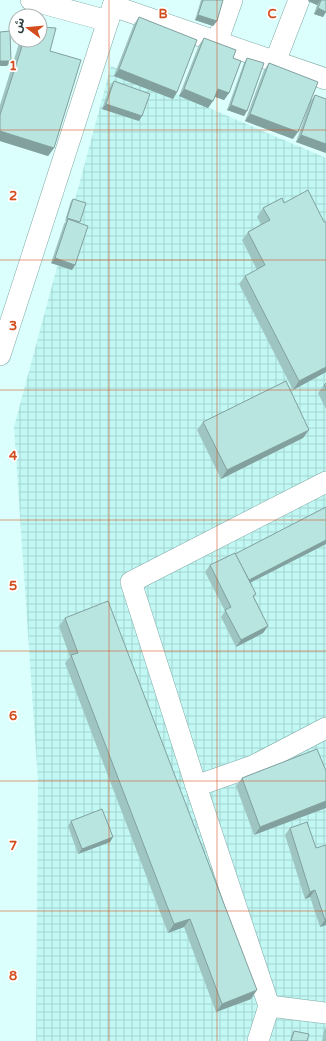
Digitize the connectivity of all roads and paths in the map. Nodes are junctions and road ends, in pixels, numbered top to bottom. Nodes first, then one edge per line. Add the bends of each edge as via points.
1 (31, 0) edge
2 (232, 0) edge
3 (299, 0) edge
4 (112, 9) edge
5 (217, 42) junction
6 (275, 62) junction
7 (326, 79) edge
8 (0, 355) edge
9 (326, 482) edge
10 (326, 728) edge
11 (196, 786) junction
12 (270, 1006) junction
13 (326, 1013) edge
14 (258, 1041) edge

1 - 4 street
2 - 5 street
3 - 6 street
4 - 5 street
4 - 8 street
5 - 6 street
6 - 7 street
9 - 11 street via 131,582
10 - 11 street via 253,766
11 - 12 street
12 - 13 street
12 - 14 street

